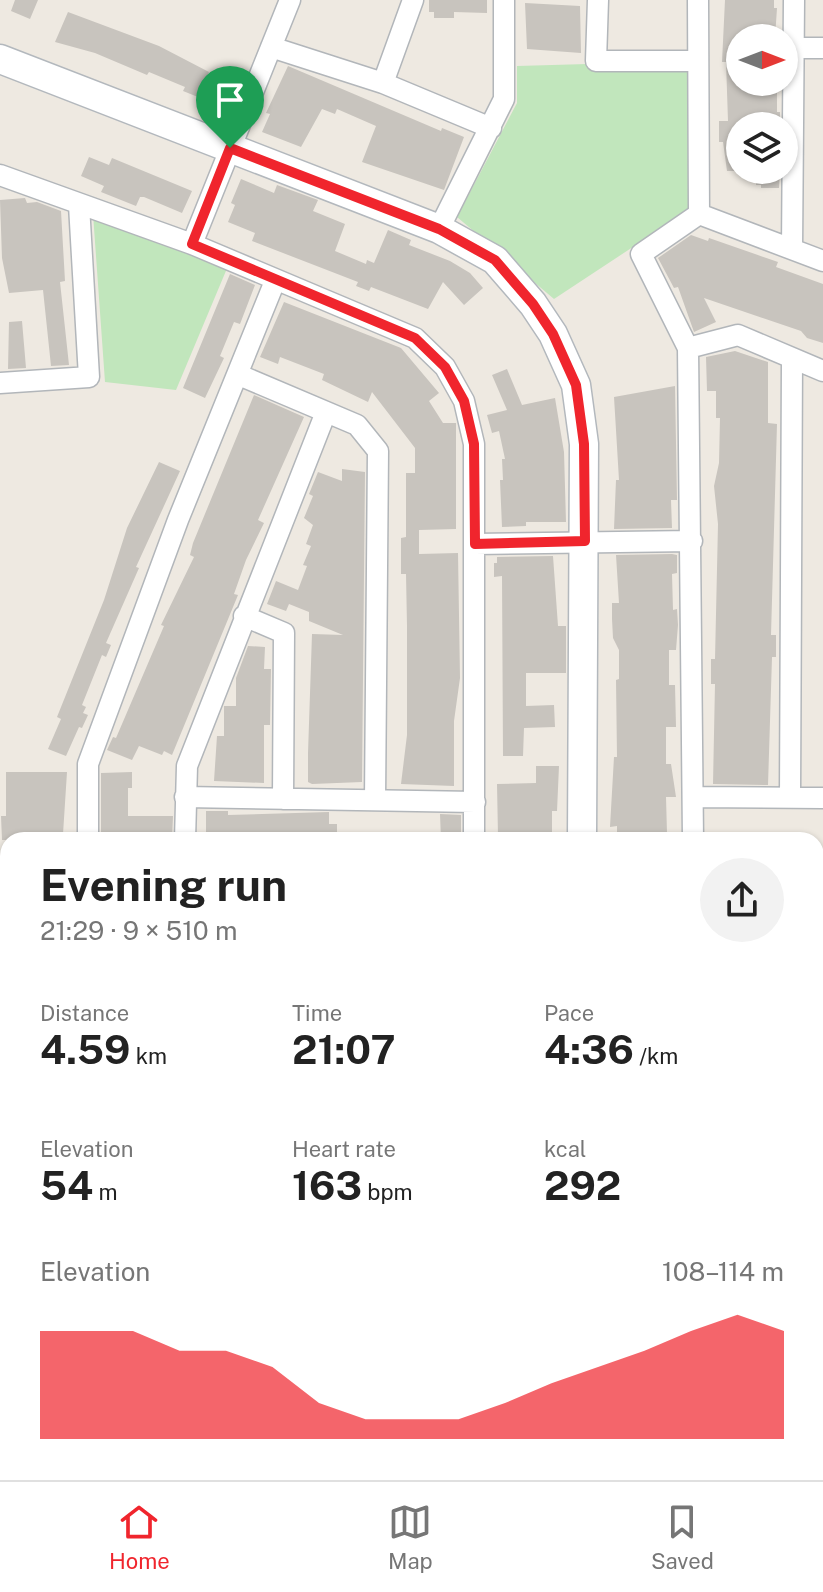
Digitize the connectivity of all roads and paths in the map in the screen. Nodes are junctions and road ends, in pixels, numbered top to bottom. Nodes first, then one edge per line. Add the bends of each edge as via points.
1 (290, 0) edge
2 (413, 0) edge
3 (504, 0) edge
4 (598, 0) edge
5 (698, 0) edge
6 (794, 0) edge
7 (794, 24) edge
8 (271, 47) junction
9 (798, 48) edge
10 (823, 48) edge
11 (0, 59) edge
12 (697, 61) junction
13 (383, 83) junction
14 (794, 96) edge
15 (491, 128) junction
16 (230, 148) junction
17 (0, 175) edge
18 (79, 205) junction
19 (699, 214) junction
20 (439, 229) junction
21 (192, 244) junction
22 (792, 249) junction
23 (823, 261) edge
24 (275, 281) junction
25 (688, 348) junction
26 (792, 359) junction
27 (823, 371) edge
28 (239, 375) junction
29 (0, 383) edge
30 (326, 412) junction
31 (585, 541) junction
32 (692, 541) junction
33 (475, 544) junction
34 (244, 616) junction
35 (185, 797) junction
36 (693, 797) junction
37 (790, 797) junction
38 (823, 798) edge
39 (283, 799) junction
40 (375, 800) junction
41 (475, 802) junction
42 (88, 832) edge
43 (185, 832) edge
44 (474, 832) edge
45 (582, 832) edge
46 (693, 832) edge

1 - 8 street
2 - 13 street
3 - 15 street via 504,99
4 - 12 street via 596,61
5 - 12 street
6 - 7 street
8 - 13 street
8 - 16 street
9 - 10 street
11 - 16 street
12 - 19 street
13 - 15 street
14 - 22 street
15 - 20 street
16 - 20 street
16 - 21 street
17 - 18 street
18 - 21 street
18 - 29 street via 89,377
19 - 22 street
19 - 25 street via 641,254
20 - 31 street via 495,260 553,334 576,385 584,444
21 - 24 street
22 - 23 street
24 - 28 street
24 - 33 street via 415,338 445,367 464,401 474,444
25 - 26 street via 738,335
25 - 32 street
26 - 27 street
26 - 37 street
28 - 30 street
28 - 42 street via 178,520 88,764
30 - 34 street
30 - 40 street via 357,425 378,451
31 - 32 street
31 - 33 street
31 - 45 street
32 - 36 street
33 - 41 street
34 - 35 street via 187,766
34 - 39 street via 284,633
35 - 39 street
35 - 43 street
36 - 37 street
36 - 46 street
37 - 38 street
39 - 40 street
40 - 41 street
41 - 44 street

